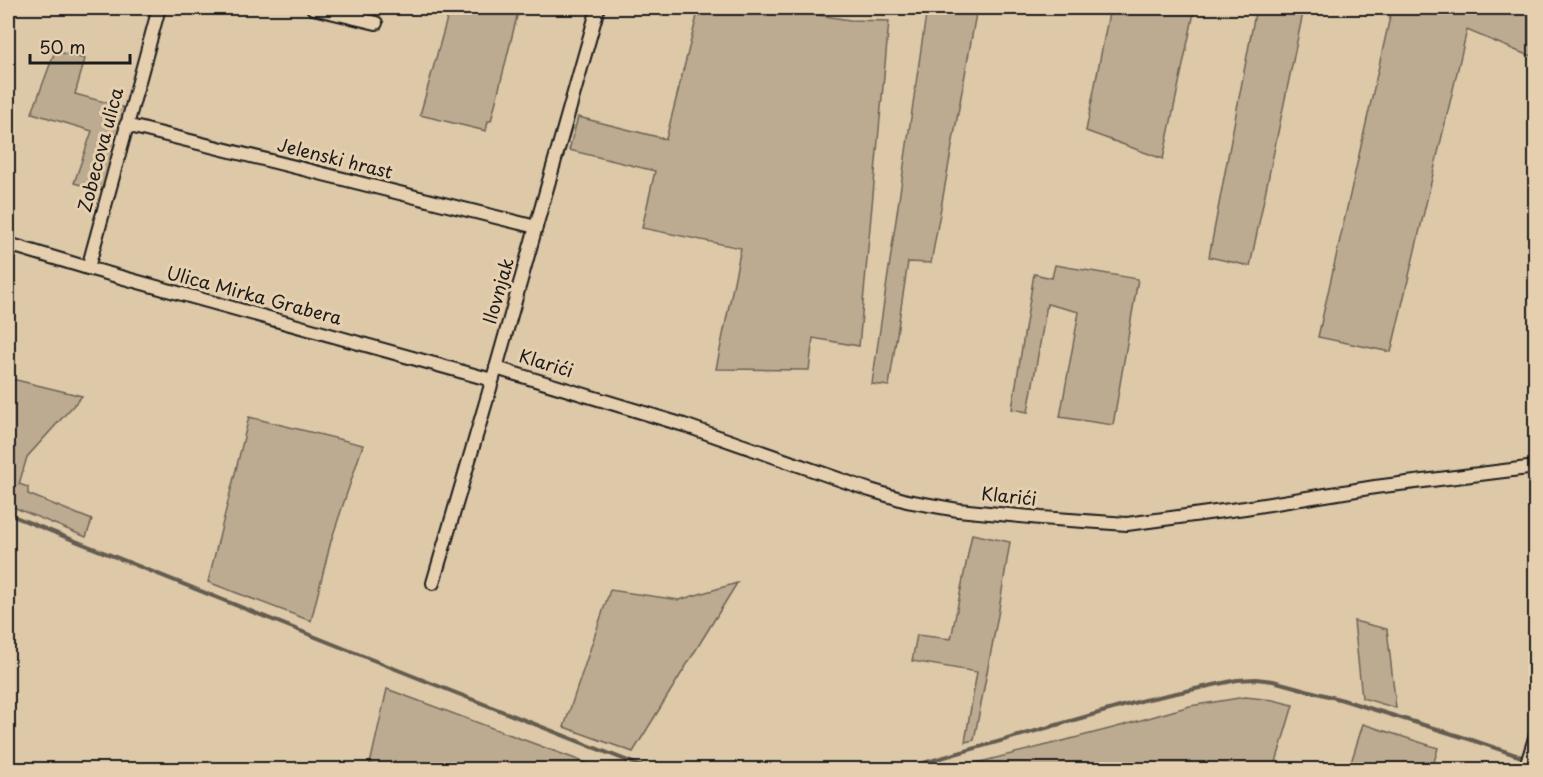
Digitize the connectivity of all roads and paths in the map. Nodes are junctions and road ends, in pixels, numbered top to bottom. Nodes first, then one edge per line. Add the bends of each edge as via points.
1 (159, 8) edge
2 (313, 8) edge
3 (597, 8) edge
4 (376, 23) dead end
5 (126, 125) junction
6 (536, 228) junction
7 (8, 244) edge
8 (88, 268) junction
9 (494, 374) junction
10 (1536, 467) edge
11 (433, 583) dead end
12 (1536, 735) edge
13 (1525, 770) edge

1 - 5 street, Zobecova ulica
2 - 4 street
3 - 6 street, Ilovnjak
5 - 6 street, Jelenski hrast
5 - 8 street, Zobecova ulica
6 - 9 street, Ilovnjak
7 - 8 street, Ulica Mirka Grabera
8 - 9 street, Ulica Mirka Grabera
9 - 10 street, Klarići via 684,425 907,501 1041,518 1127,524
9 - 11 street, Ilovnjak
12 - 13 street

